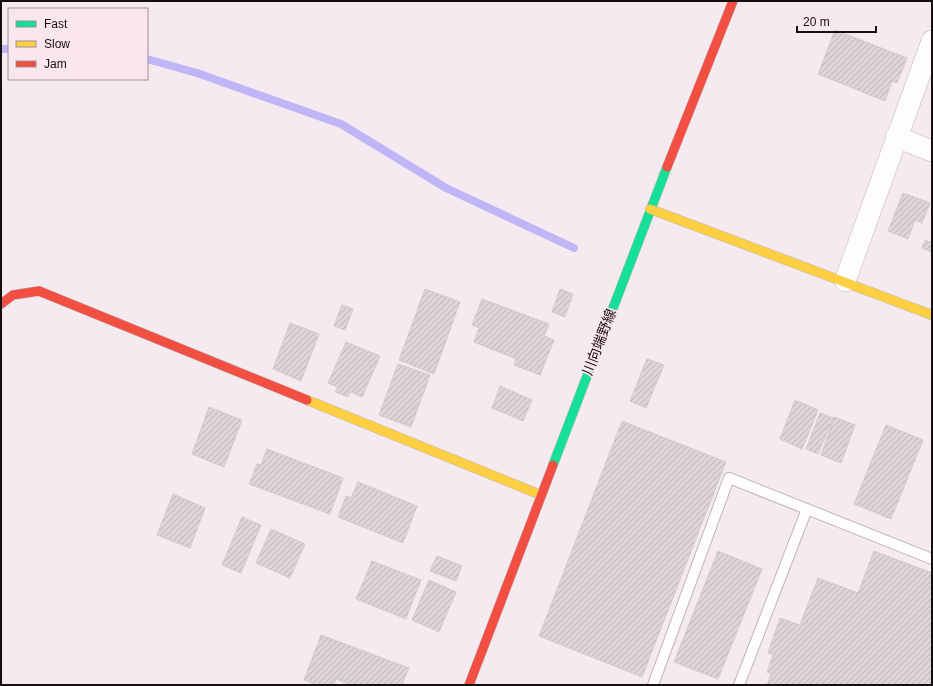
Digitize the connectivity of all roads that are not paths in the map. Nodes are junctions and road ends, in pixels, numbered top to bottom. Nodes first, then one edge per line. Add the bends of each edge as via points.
1 (733, 1) edge
2 (932, 41) edge
3 (896, 137) junction
4 (932, 151) edge
5 (650, 209) junction
6 (845, 281) junction
7 (1, 304) edge
8 (932, 314) edge
9 (541, 495) junction
10 (807, 509) junction
11 (932, 559) edge
12 (469, 685) edge
13 (652, 685) edge
14 (739, 685) edge

1 - 5 street, 川向端野線
2 - 3 street
3 - 4 street
3 - 6 street
5 - 6 street
5 - 9 street, 川向端野線
6 - 8 street
7 - 9 street via 12,295 38,291
9 - 12 street, 川向端野線
10 - 11 lane
10 - 13 lane via 729,478
10 - 14 lane

